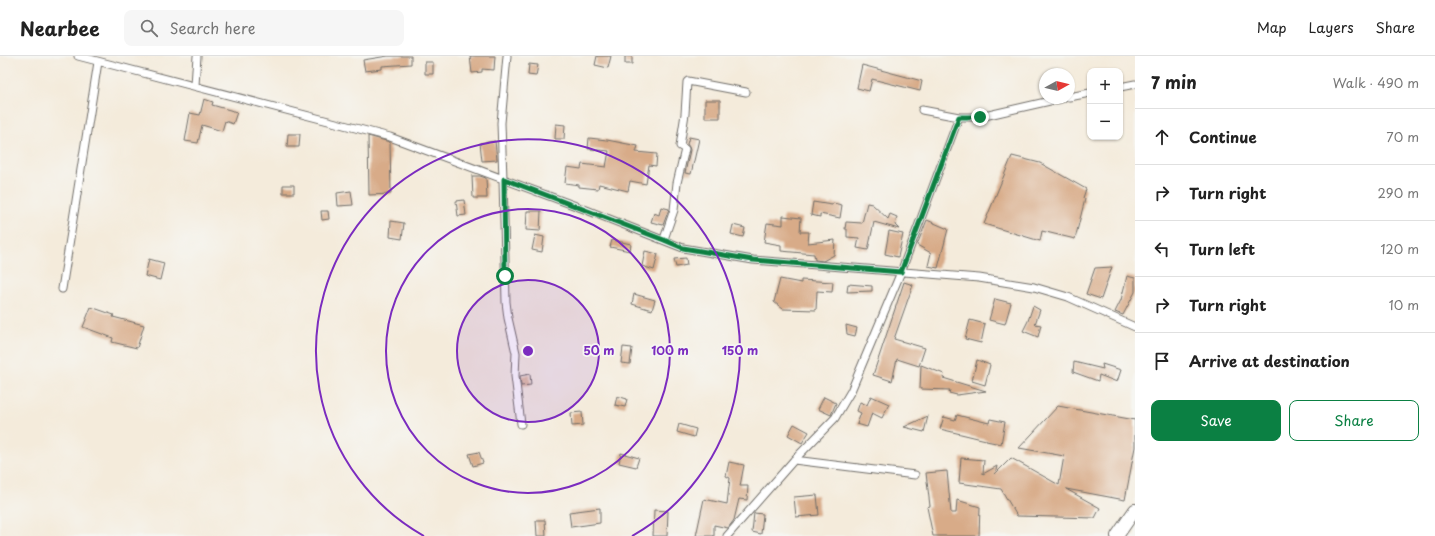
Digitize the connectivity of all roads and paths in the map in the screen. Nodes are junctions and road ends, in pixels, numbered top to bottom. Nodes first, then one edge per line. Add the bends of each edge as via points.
1 (78, 56) edge
2 (197, 56) edge
3 (508, 56) edge
4 (98, 62) junction
5 (1135, 84) edge
6 (194, 85) junction
7 (1123, 86) edge
8 (746, 92) dead end
9 (1087, 94) edge
10 (1075, 96) edge
11 (1039, 103) edge
12 (922, 110) dead end
13 (959, 117) junction
14 (504, 179) junction
15 (664, 240) junction
16 (901, 272) junction
17 (62, 289) dead end
18 (1135, 327) edge
19 (521, 424) dead end
20 (794, 460) junction
21 (915, 475) dead end
22 (1135, 510) edge
23 (726, 536) edge
24 (1117, 536) edge

1 - 4 street
2 - 6 street
3 - 14 street via 501,123
4 - 6 street
4 - 17 street
5 - 7 street
6 - 14 street via 390,137
8 - 15 street via 687,82 680,146 685,149 674,210
9 - 10 street
11 - 13 street via 980,117
12 - 13 street
13 - 16 street
14 - 15 street
14 - 19 street via 506,302 516,353 514,376
15 - 16 street via 683,248 753,260
16 - 18 street via 979,278 1034,287 1068,297
16 - 20 street via 851,391 835,418
20 - 21 street
20 - 23 street
22 - 24 highway

